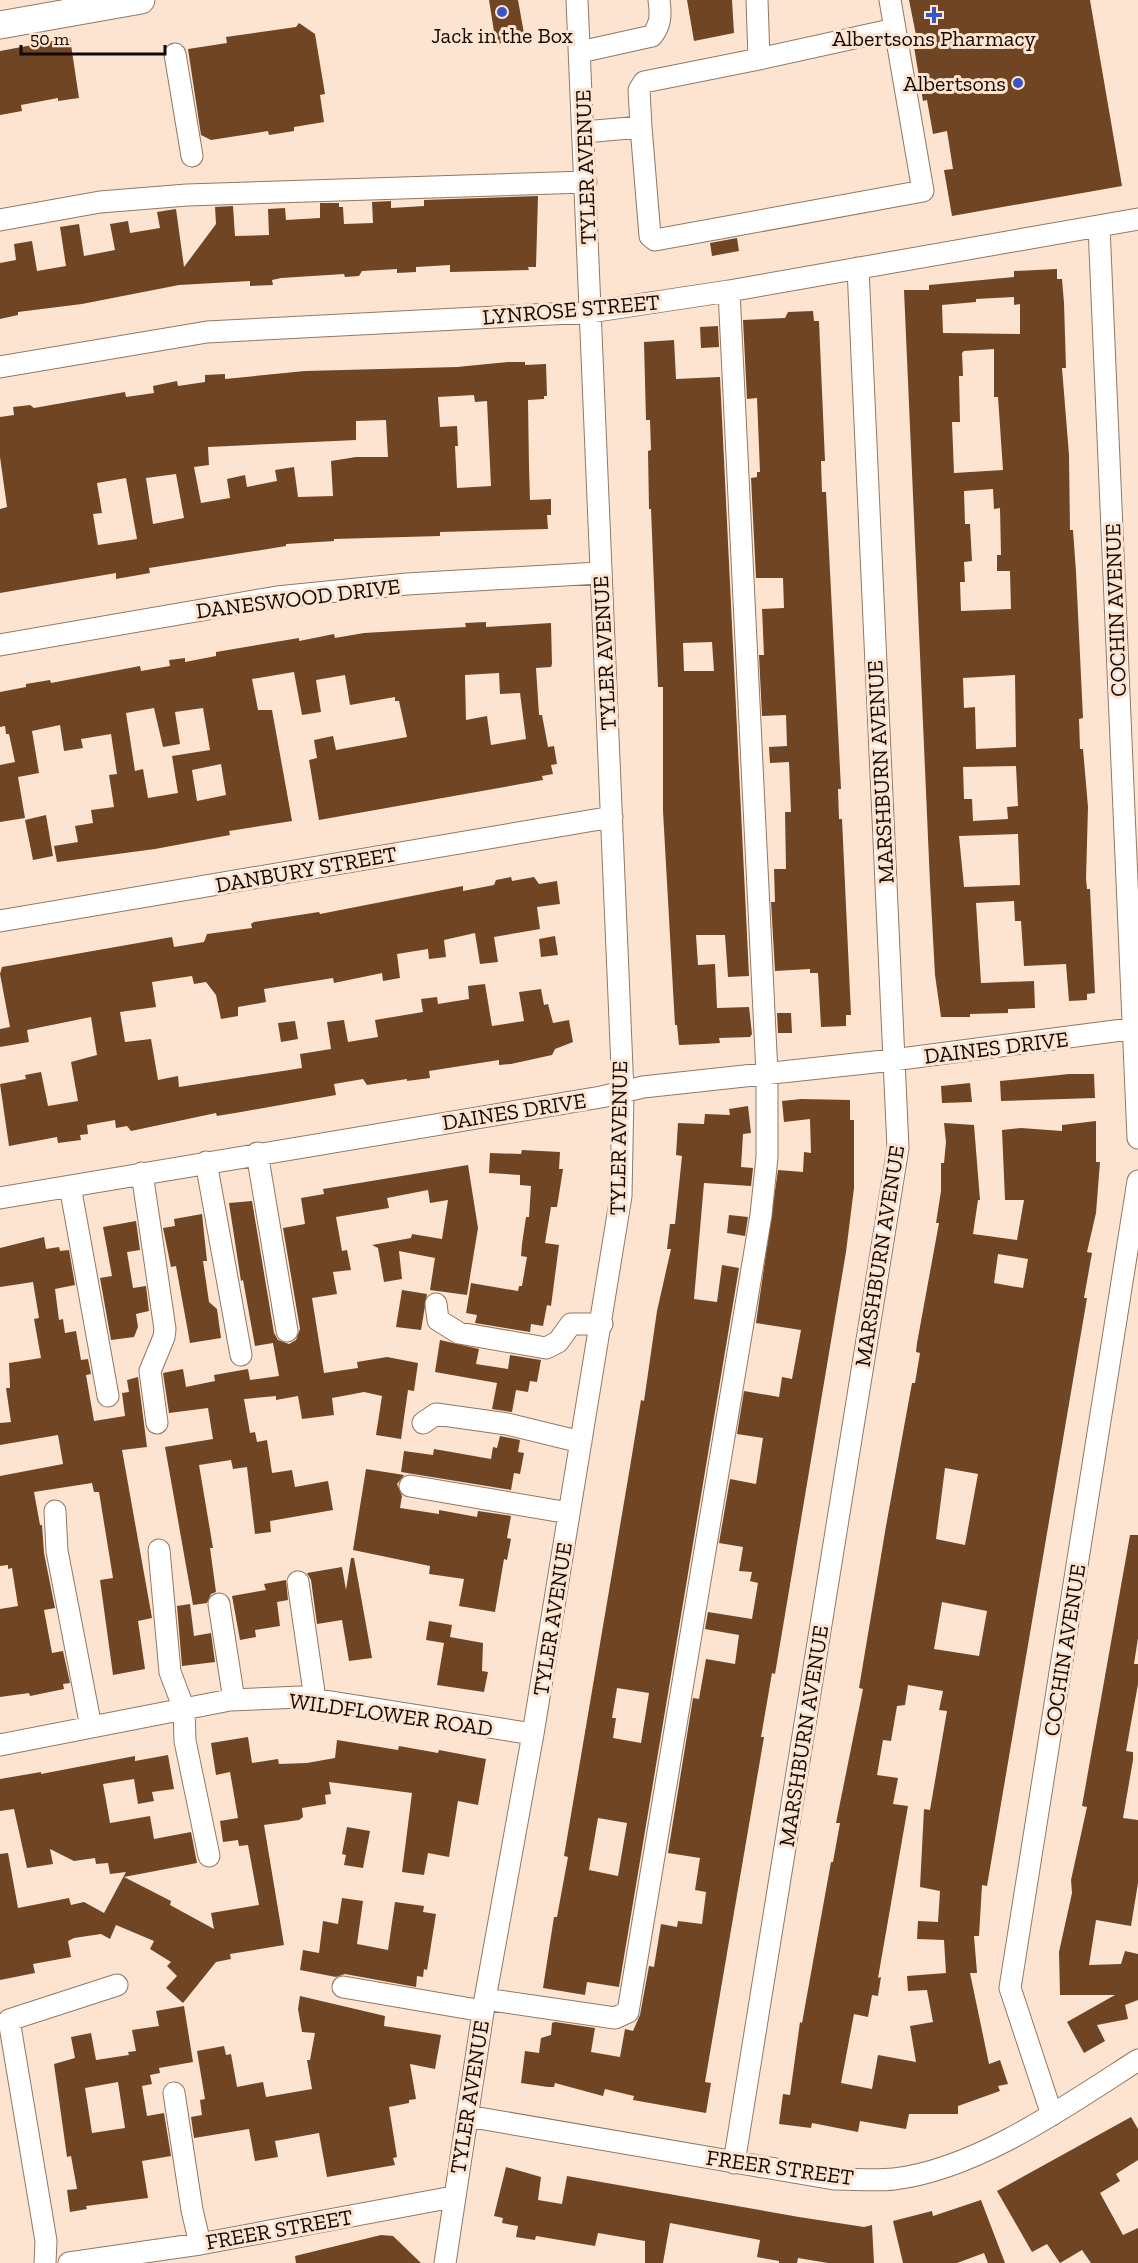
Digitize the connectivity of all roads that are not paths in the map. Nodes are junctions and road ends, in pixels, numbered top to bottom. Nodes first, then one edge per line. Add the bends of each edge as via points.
1 (141, 0) edge
2 (577, 0) edge
3 (658, 0) edge
4 (757, 0) edge
5 (890, 0) edge
6 (0, 25) edge
7 (895, 29) junction
8 (580, 52) junction
9 (175, 54) dead end
10 (759, 59) junction
11 (641, 127) junction
12 (584, 132) junction
13 (192, 156) dead end
14 (586, 182) junction
15 (1138, 219) edge
16 (0, 220) edge
17 (1099, 226) junction
18 (858, 268) junction
19 (729, 291) junction
20 (590, 312) junction
21 (0, 367) edge
22 (599, 573) junction
23 (0, 645) edge
24 (612, 817) junction
25 (0, 921) edge
26 (1136, 1029) edge
27 (893, 1060) junction
28 (766, 1074) junction
29 (623, 1092) junction
30 (1138, 1138) edge
31 (256, 1153) junction
32 (206, 1162) junction
33 (142, 1173) junction
34 (1138, 1181) edge
35 (70, 1186) junction
36 (0, 1198) edge
37 (436, 1304) dead end
38 (602, 1324) junction
39 (287, 1331) dead end
40 (241, 1355) dead end
41 (108, 1396) dead end
42 (157, 1423) dead end
43 (423, 1423) dead end
44 (581, 1442) junction
45 (410, 1486) dead end
46 (55, 1511) dead end
47 (569, 1512) junction
48 (159, 1550) dead end
49 (298, 1582) dead end
50 (219, 1604) dead end
51 (315, 1699) junction
52 (234, 1700) junction
53 (184, 1709) junction
54 (91, 1727) junction
55 (533, 1734) junction
56 (0, 1745) edge
57 (209, 1856) dead end
58 (117, 1985) dead end
59 (344, 1987) dead end
60 (484, 2005) junction
61 (1138, 2060) edge
62 (174, 2093) dead end
63 (1052, 2115) junction
64 (467, 2116) junction
65 (734, 2163) junction
66 (453, 2197) junction
67 (200, 2244) junction
68 (45, 2263) edge
69 (69, 2263) edge
70 (446, 2263) edge

1 - 6 main road
2 - 8 street, TYLER AVENUE
3 - 8 street via 661,16 652,36
4 - 10 street
5 - 7 street
7 - 10 street
7 - 11 street via 923,191 655,240 650,236
8 - 12 street, TYLER AVENUE
9 - 13 street
10 - 11 street via 644,82 639,90
11 - 12 street
12 - 14 street, TYLER AVENUE
14 - 16 street via 187,195 100,202
14 - 20 street, TYLER AVENUE
15 - 17 street, LYNROSE STREET
17 - 18 street, LYNROSE STREET
17 - 26 street, COCHIN AVENUE
18 - 19 street, LYNROSE STREET
18 - 27 street, MARSHBURN AVENUE
19 - 20 street, LYNROSE STREET
19 - 28 street
20 - 21 street, LYNROSE STREET via 207,332
20 - 22 street, TYLER AVENUE
22 - 23 street, DANESWOOD DRIVE via 407,584 277,597
22 - 24 street, TYLER AVENUE
24 - 25 street, DANBURY STREET
24 - 29 street, TYLER AVENUE
26 - 27 street, DAINES DRIVE
26 - 30 street, COCHIN AVENUE
27 - 28 street, DAINES DRIVE
27 - 65 street, MARSHBURN AVENUE via 898,1148
28 - 29 street, DAINES DRIVE
28 - 60 street via 767,1157 761,1215 628,2012 615,2019
29 - 31 street, DAINES DRIVE
29 - 38 street, TYLER AVENUE via 621,1196
31 - 32 street, DAINES DRIVE
31 - 39 street
32 - 33 street, DAINES DRIVE
32 - 40 street
33 - 35 street, DAINES DRIVE
33 - 42 street via 165,1329 165,1338 150,1371
34 - 63 street, COCHIN AVENUE via 1010,1988
35 - 36 street, DAINES DRIVE
35 - 41 street
37 - 38 street via 438,1320 459,1333 546,1348 558,1342 571,1324
38 - 44 street, TYLER AVENUE
43 - 44 street via 436,1414 507,1424
44 - 47 street, TYLER AVENUE
45 - 47 street
46 - 54 street via 57,1551
47 - 55 street, TYLER AVENUE
48 - 53 street via 170,1672
49 - 51 street
50 - 52 street
51 - 52 street, WILDFLOWER ROAD
51 - 55 street, WILDFLOWER ROAD
52 - 53 street, WILDFLOWER ROAD
53 - 54 street, WILDFLOWER ROAD
53 - 57 street via 185,1741
54 - 56 street, WILDFLOWER ROAD
55 - 60 street, TYLER AVENUE
58 - 68 street via 9,2020 46,2241
59 - 60 street
60 - 64 street, TYLER AVENUE
61 - 63 street, FREER STREET
62 - 67 street
63 - 65 street, FREER STREET via 955,2164 894,2179 834,2179
64 - 65 street, FREER STREET
64 - 66 street, TYLER AVENUE
66 - 67 street, FREER STREET
66 - 70 street, TYLER AVENUE
67 - 69 street, FREER STREET

